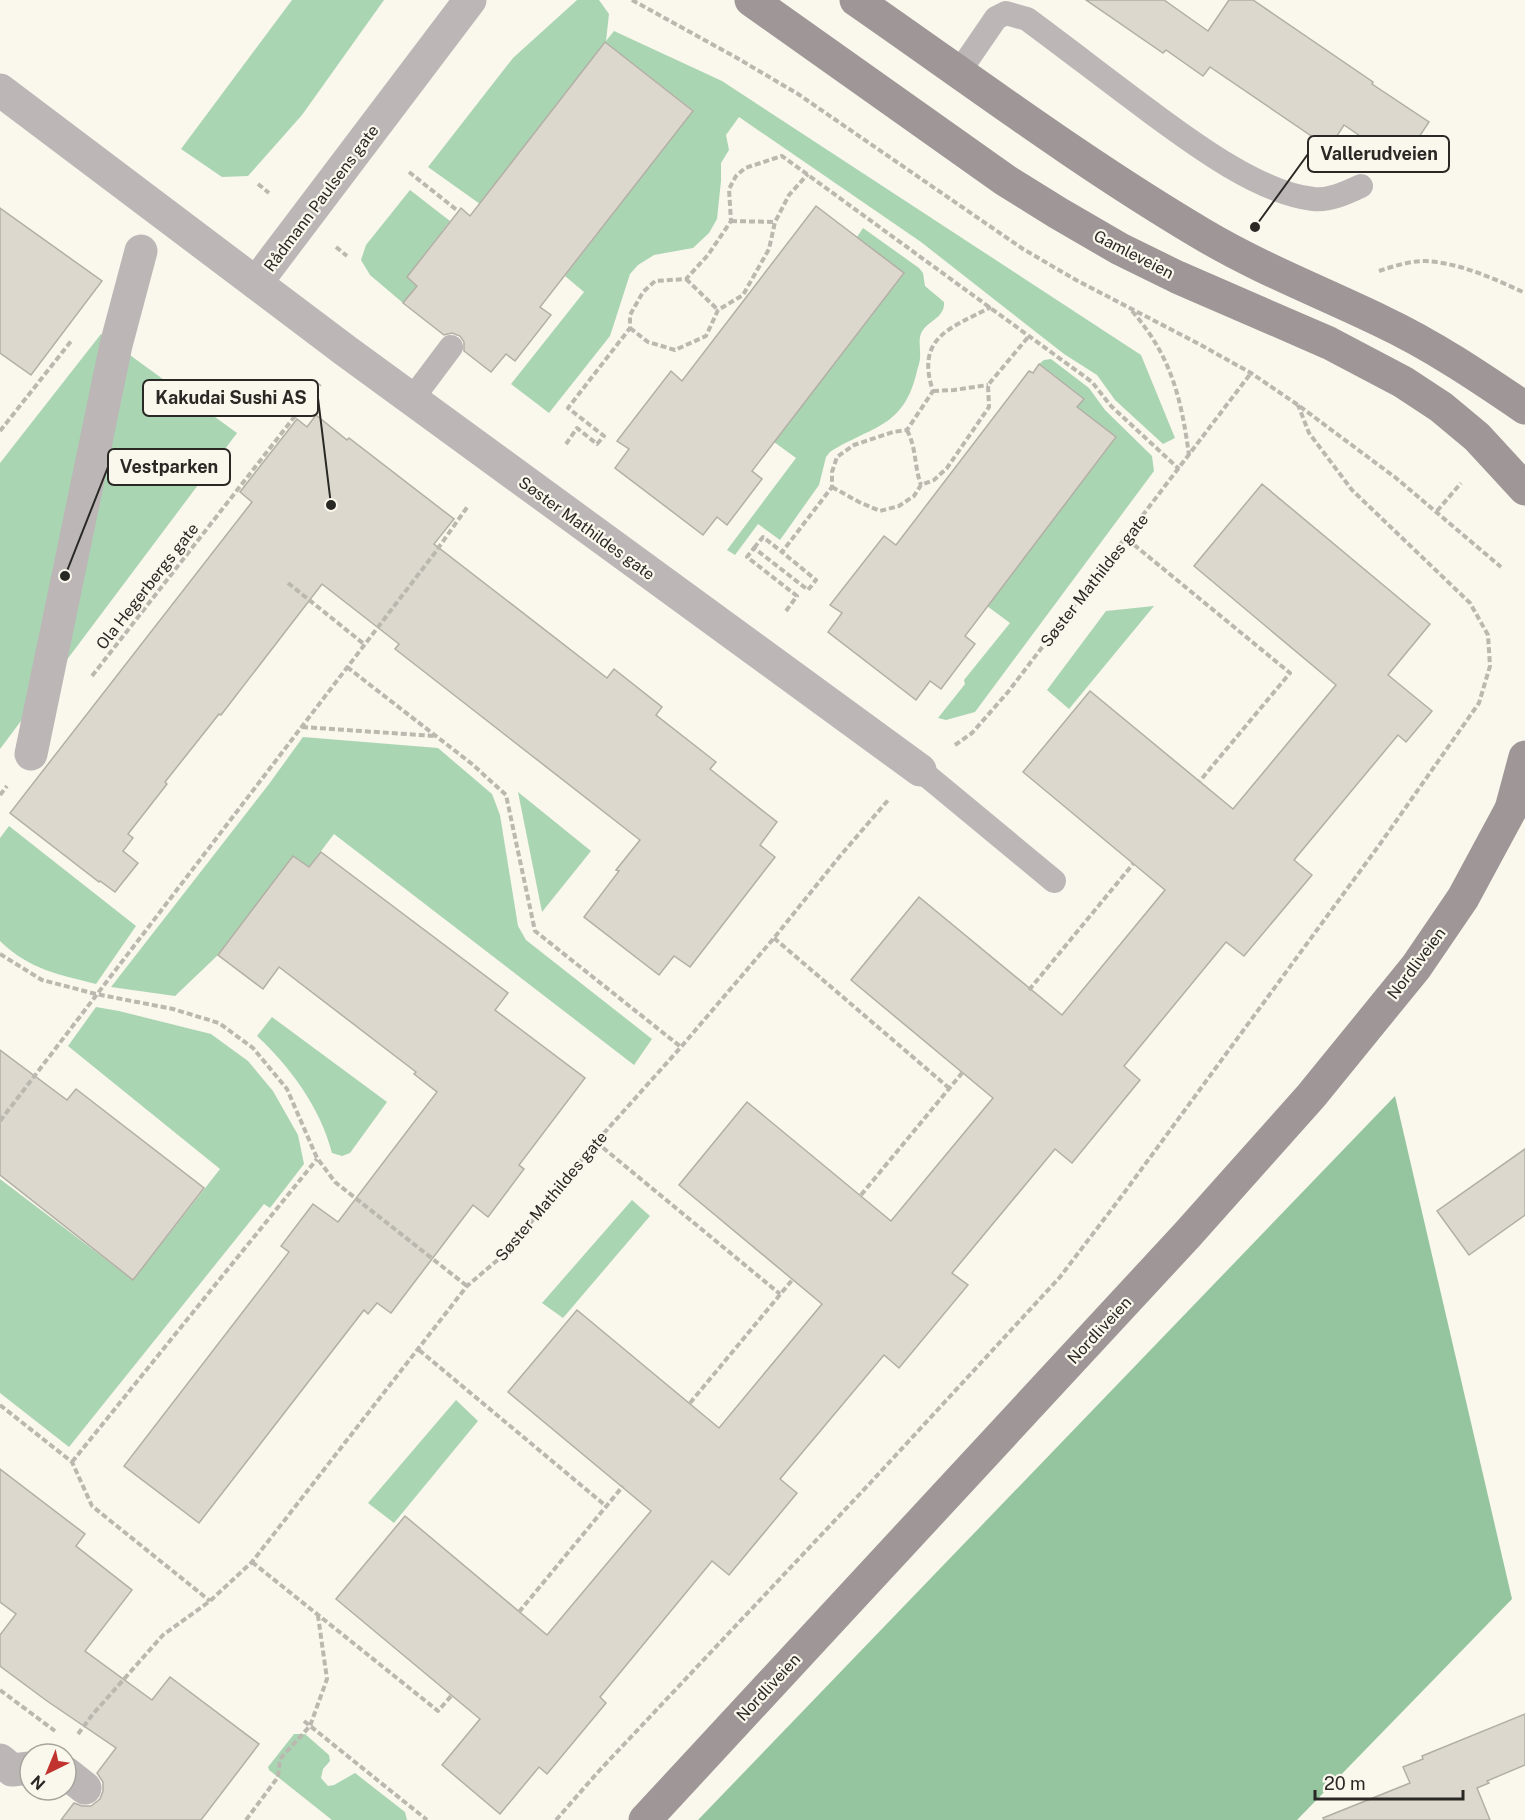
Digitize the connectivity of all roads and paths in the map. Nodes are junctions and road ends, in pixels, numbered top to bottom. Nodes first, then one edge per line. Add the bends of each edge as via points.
1 (470, 0) edge
2 (751, 0) edge
3 (856, 0) edge
4 (959, 72) junction
5 (0, 90) edge
6 (409, 172) dead end
7 (808, 174) junction
8 (1361, 186) dead end
9 (458, 211) dead end
10 (731, 221) junction
11 (775, 222) junction
12 (141, 251) dead end
13 (1378, 271) dead end
14 (686, 279) junction
15 (256, 283) junction
16 (1525, 293) edge
17 (991, 307) dead end
18 (1129, 308) dead end
19 (718, 310) junction
20 (630, 328) junction
21 (1029, 336) junction
22 (451, 347) dead end
23 (1251, 373) dead end
24 (988, 385) junction
25 (933, 391) junction
26 (314, 392) dead end
27 (412, 399) junction
28 (1525, 408) edge
29 (907, 430) junction
30 (566, 444) dead end
31 (1190, 455) junction
32 (1179, 469) junction
33 (1462, 482) dead end
34 (921, 485) junction
35 (832, 487) junction
36 (1525, 489) edge
37 (468, 506) dead end
38 (1437, 511) junction
39 (1127, 539) junction
40 (754, 548) junction
41 (782, 552) junction
42 (1501, 567) dead end
43 (288, 583) dead end
44 (786, 611) dead end
45 (364, 644) junction
46 (347, 667) junction
47 (90, 679) dead end
48 (301, 727) junction
49 (436, 736) junction
50 (31, 754) joint
51 (1525, 757) edge
52 (920, 770) junction
53 (1199, 782) dead end
54 (0, 795) edge
55 (1518, 800) edge
56 (1133, 864) dead end
57 (1054, 881) dead end
58 (774, 938) junction
59 (0, 954) edge
60 (1029, 990) dead end
61 (96, 994) junction
62 (681, 1047) junction
63 (962, 1073) dead end
64 (950, 1088) junction
65 (0, 1121) edge
66 (596, 1142) junction
67 (317, 1158) junction
68 (861, 1196) dead end
69 (793, 1279) dead end
70 (467, 1286) junction
71 (780, 1294) junction
72 (419, 1350) junction
73 (690, 1403) dead end
74 (0, 1405) edge
75 (72, 1462) junction
76 (623, 1486) dead end
77 (606, 1506) junction
78 (252, 1562) junction
79 (210, 1601) junction
80 (519, 1612) dead end
81 (318, 1615) junction
82 (0, 1690) edge
83 (452, 1695) dead end
84 (304, 1721) dead end
85 (310, 1726) junction
86 (62, 1736) dead end
87 (76, 1736) dead end
88 (0, 1760) edge
89 (18, 1769) edge
90 (246, 1820) edge
91 (427, 1820) edge
92 (556, 1820) edge
93 (645, 1820) edge

1 - 15 street, Rådmann Paulsens gate
2 - 36 main road, Gamleveien via 1005,180 1058,213 1177,277 1329,343 1403,382 1477,436
3 - 4 main road
4 - 8 lane via 996,18 1006,13 1017,16 1027,19 1194,143 1238,170 1282,191 1314,199 1339,196
4 - 28 main road via 1201,234 1426,344
5 - 15 street, Rådmann Paulsens gate
6 - 9 path
7 - 10 path via 782,156 745,168 729,189
7 - 11 path via 789,195
7 - 21 path
10 - 11 path
10 - 14 path
11 - 19 path via 769,249 743,295
12 - 50 street via 116,345
13 - 16 path via 1426,261 1477,273
14 - 19 path
14 - 20 path via 655,281 643,292 630,315
15 - 27 street, Søster Mathildes gate
17 - 25 path via 935,340 928,353 927,374
18 - 31 path via 1150,332 1173,378
19 - 20 path via 706,336 675,350 648,342
20 - 30 path via 568,408 604,436 597,444 577,428
21 - 24 path
21 - 32 path via 1092,382 1111,406
22 - 27 lane
23 - 31 path, Søster Mathildes gate
24 - 25 path
24 - 34 path via 989,407 947,468
25 - 29 path
26 - 47 path, Ola Hegerbergs gate
27 - 52 street, Søster Mathildes gate
29 - 34 path via 914,443
29 - 35 path via 854,445 837,457
31 - 32 path, Søster Mathildes gate
32 - 39 path, Søster Mathildes gate
33 - 38 path
34 - 35 path via 914,496 880,511
35 - 41 path
37 - 45 path
38 - 42 path
38 - 92 path via 1298,405 1309,433 1352,490 1470,603 1488,634 1490,666 1479,702 1380,844 1060,1277
39 - 52 path, Søster Mathildes gate via 972,733
39 - 53 path via 1290,673
40 - 41 path via 762,537
40 - 41 path via 808,590 816,580
40 - 44 path via 747,557 797,596
43 - 45 path
45 - 46 path
46 - 48 path
46 - 49 path
48 - 49 path
48 - 61 path
49 - 62 path via 506,795 534,931
50 - 54 path
51 - 55 main road, Nordliveien
52 - 57 lane
52 - 58 path, Søster Mathildes gate via 885,803
55 - 93 main road, Nordliveien via 1463,898 1416,967 1311,1096 1179,1244
56 - 60 path
58 - 62 path, Søster Mathildes gate
58 - 64 path
59 - 61 path via 42,980
61 - 65 path
61 - 67 path via 173,1009 219,1023 253,1048 287,1089
62 - 66 path, Søster Mathildes gate
63 - 64 path
64 - 68 path
66 - 70 path, Søster Mathildes gate via 507,1252
66 - 71 path
67 - 70 path via 335,1182
67 - 75 path
69 - 71 path
70 - 72 path, Søster Mathildes gate
71 - 73 path
72 - 77 path
72 - 78 path, Søster Mathildes gate
74 - 75 path
75 - 79 path via 92,1506
76 - 77 path
77 - 80 path
78 - 79 path, Søster Mathildes gate
78 - 81 path
79 - 87 path, Søster Mathildes gate via 163,1635
81 - 83 path via 438,1712
81 - 85 path via 327,1679
82 - 86 path
84 - 85 path
85 - 90 path via 280,1759 278,1777
85 - 91 path
88 - 89 street via 12,1770

